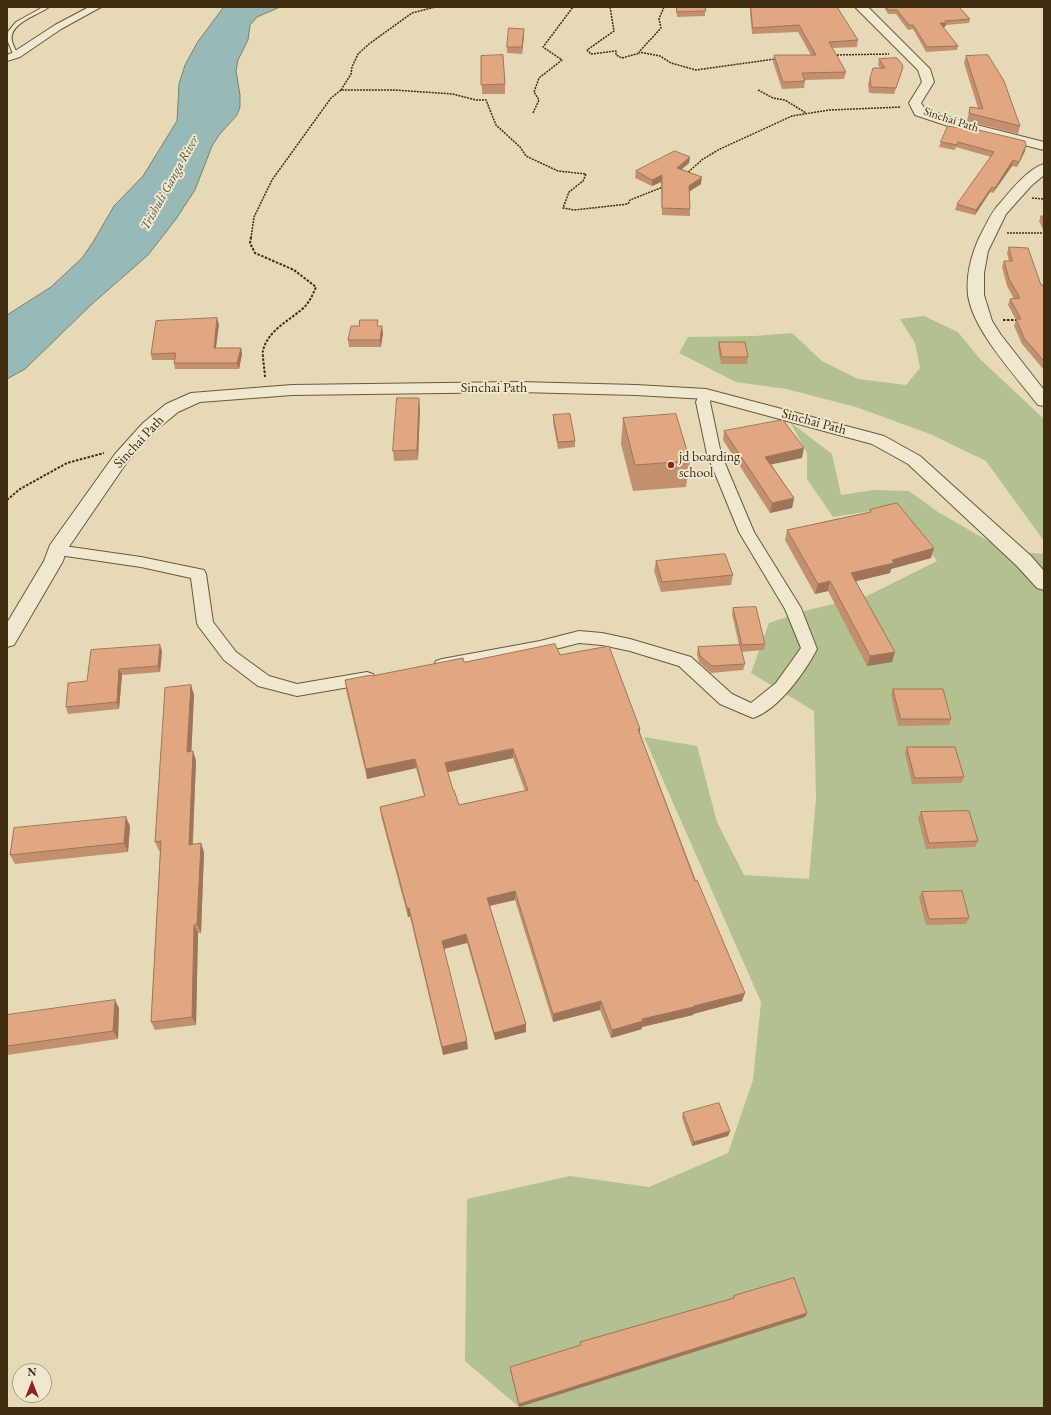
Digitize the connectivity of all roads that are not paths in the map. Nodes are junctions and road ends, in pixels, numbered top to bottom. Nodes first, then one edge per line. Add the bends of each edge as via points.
1 (46, 7) edge
2 (96, 7) edge
3 (861, 7) edge
4 (12, 57) edge
5 (1044, 146) edge
6 (1044, 168) edge
7 (706, 394) junction
8 (1044, 400) edge
9 (57, 550) junction
10 (1044, 584) edge
11 (7, 640) edge
12 (431, 666) edge
13 (384, 675) edge

1 - 4 lane via 23,19 10,30 8,38
2 - 4 street via 58,27
3 - 5 street, Sinchai Path via 924,70 928,82 915,103 920,112 956,124
6 - 8 street via 999,212 981,251 976,273 976,295 984,321
7 - 9 street, Sinchai Path via 519,387 274,392 196,397 172,408 149,427 121,458
7 - 10 street, Sinchai Path via 878,440 914,460 1024,561
7 - 12 street via 703,402 714,454 747,532 794,608 810,649 782,688 753,711 726,699 685,661 630,645 579,637 540,647
9 - 11 street, Sinchai Path
9 - 13 street via 141,562 198,574 205,623 230,656 264,681 296,690

